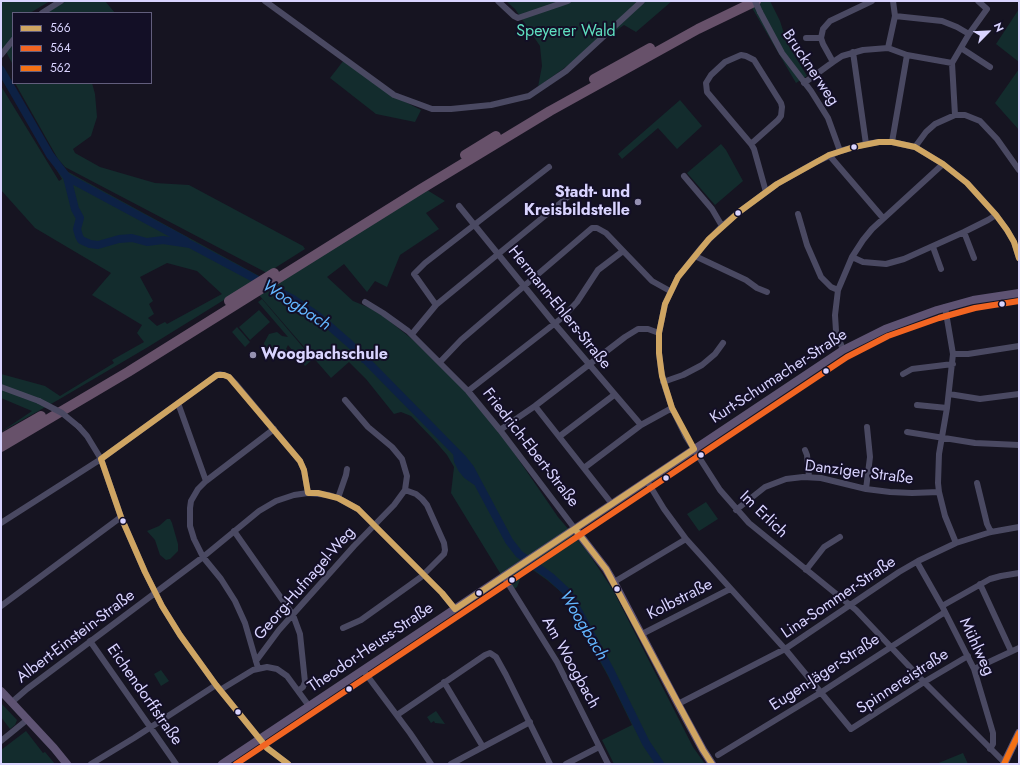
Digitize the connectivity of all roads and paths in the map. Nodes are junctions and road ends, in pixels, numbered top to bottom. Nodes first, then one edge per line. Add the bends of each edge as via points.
1 (61, 1) edge
2 (265, 1) edge
3 (498, 1) edge
4 (568, 1) edge
5 (642, 1) edge
6 (740, 1) edge
7 (756, 1) edge
8 (872, 1) edge
9 (893, 1) edge
10 (978, 1) edge
11 (44, 12) edge
12 (895, 16) junction
13 (969, 34) junction
14 (806, 38) dead end
15 (821, 38) junction
16 (12, 41) edge
17 (888, 48) junction
18 (961, 48) junction
19 (853, 52) junction
20 (1, 55) edge
21 (907, 55) junction
22 (833, 62) junction
23 (952, 63) junction
24 (990, 67) dead end
25 (804, 83) junction
26 (955, 115) junction
27 (892, 142) junction
28 (751, 144) junction
29 (866, 144) junction
30 (914, 147) junction
31 (840, 151) junction
32 (829, 156) junction
33 (944, 164) junction
34 (549, 167) dead end
35 (1019, 170) edge
36 (684, 176) dead end
37 (435, 177) junction
38 (573, 191) dead end
39 (766, 192) junction
40 (459, 206) dead end
41 (798, 214) dead end
42 (996, 215) junction
43 (884, 218) junction
44 (474, 225) junction
45 (722, 226) junction
46 (964, 232) junction
47 (1017, 241) edge
48 (933, 247) junction
49 (623, 251) junction
50 (499, 254) junction
51 (695, 256) junction
52 (852, 257) junction
53 (974, 258) dead end
54 (1019, 258) edge
55 (941, 270) dead end
56 (523, 286) junction
57 (838, 290) junction
58 (670, 291) junction
59 (767, 292) dead end
60 (1019, 293) edge
61 (246, 295) junction
62 (365, 302) dead end
63 (436, 305) junction
64 (945, 308) junction
65 (554, 323) junction
66 (659, 333) junction
67 (412, 334) junction
68 (723, 343) dead end
69 (1019, 346) edge
70 (843, 350) junction
71 (953, 354) junction
72 (440, 362) junction
73 (589, 364) junction
74 (953, 364) junction
75 (903, 374) dead end
76 (663, 382) junction
77 (1, 387) edge
78 (468, 391) junction
79 (949, 394) junction
80 (1019, 394) edge
81 (614, 395) junction
82 (345, 400) dead end
83 (178, 403) junction
84 (917, 405) dead end
85 (535, 406) junction
86 (672, 408) junction
87 (947, 408) junction
88 (641, 425) junction
89 (867, 428) dead end
90 (274, 429) junction
91 (500, 430) junction
92 (907, 432) dead end
93 (560, 436) junction
94 (942, 438) junction
95 (1, 439) edge
96 (1019, 446) edge
97 (1, 447) edge
98 (694, 449) junction
99 (805, 450) dead end
100 (101, 459) junction
101 (584, 468) junction
102 (347, 469) dead end
103 (809, 477) junction
104 (206, 481) junction
105 (647, 481) junction
106 (977, 483) dead end
107 (866, 489) junction
108 (405, 490) junction
109 (939, 492) junction
110 (308, 493) junction
111 (338, 498) junction
112 (612, 504) junction
113 (736, 510) junction
114 (122, 517) junction
115 (1, 523) edge
116 (374, 526) junction
117 (1019, 527) edge
118 (575, 529) junction
119 (234, 531) junction
120 (990, 532) junction
121 (840, 536) dead end
122 (686, 539) junction
123 (956, 543) junction
124 (203, 557) junction
125 (917, 562) junction
126 (806, 570) junction
127 (1019, 573) edge
128 (423, 574) junction
129 (504, 577) junction
130 (614, 582) junction
131 (980, 584) junction
132 (730, 589) junction
133 (156, 593) junction
134 (850, 605) junction
135 (1, 606) edge
136 (455, 609) junction
137 (943, 609) junction
138 (293, 615) junction
139 (343, 628) dead end
140 (642, 634) junction
141 (90, 642) junction
142 (890, 646) junction
143 (1019, 648) edge
144 (785, 649) junction
145 (1011, 651) junction
146 (968, 656) junction
147 (256, 660) junction
148 (258, 668) junction
149 (974, 669) junction
150 (363, 670) junction
151 (444, 682) junction
152 (924, 682) junction
153 (218, 687) junction
154 (1, 691) edge
155 (298, 691) junction
156 (820, 693) junction
157 (12, 702) junction
158 (678, 704) junction
159 (309, 706) junction
160 (397, 715) junction
161 (28, 719) junction
162 (530, 722) junction
163 (151, 727) junction
164 (1019, 733) edge
165 (260, 739) junction
166 (1, 741) edge
167 (483, 746) junction
168 (599, 747) junction
169 (990, 749) junction
170 (713, 759) edge
171 (1004, 763) edge
172 (67, 764) edge
173 (91, 764) edge
174 (176, 764) edge
175 (222, 764) edge
176 (288, 764) edge
177 (431, 764) edge
178 (451, 764) edge
179 (550, 764) edge
180 (566, 764) edge
181 (608, 764) edge

1 - 11 street
2 - 5 street via 394,95 432,109 451,110 491,105 529,96 566,71
3 - 4 street via 518,18
6 - 37 highway via 560,98
7 - 25 street, Brucknerweg, bridge via 782,53
7 - 37 highway via 698,29
8 - 15 street via 830,21 823,29
9 - 12 street
10 - 13 street via 987,10
12 - 13 street via 942,21
12 - 17 street
13 - 18 street
14 - 15 street
15 - 22 street
16 - 20 street
17 - 19 street
17 - 21 street
18 - 23 street
18 - 24 street
19 - 22 street
19 - 29 street
21 - 23 street
21 - 27 street
22 - 25 street
23 - 26 street
25 - 31 street, Brucknerweg via 828,118
26 - 30 street via 935,124
26 - 35 street via 965,115 980,121 997,139
27 - 29 street, Im Erlich
27 - 30 street, Im Erlich
28 - 28 street via 706,92 711,74 724,62 741,55 754,60 782,107 778,120
28 - 39 street
29 - 31 street, Im Erlich
30 - 33 street, Im Erlich
31 - 32 street, Im Erlich
32 - 39 street, Im Erlich
32 - 43 street
33 - 42 street, Im Erlich
33 - 43 street
34 - 44 street
36 - 45 street via 712,209
37 - 61 highway
38 - 50 street
39 - 45 street, Im Erlich
40 - 44 street, Hermann-Ehlers-Straße
41 - 57 street via 807,245 821,277
42 - 46 street
42 - 47 street, Im Erlich
43 - 52 street via 863,240
44 - 50 street, Hermann-Ehlers-Straße
44 - 63 street via 414,274
45 - 51 street, Im Erlich
46 - 48 street
46 - 53 street
47 - 54 street, Im Erlich
48 - 52 street via 886,264 863,262
48 - 55 street
49 - 56 street via 606,233 594,227
49 - 58 street via 652,280
49 - 65 street via 598,270 573,306
50 - 56 street, Hermann-Ehlers-Straße
50 - 63 street
51 - 58 street, Im Erlich
51 - 59 street
52 - 57 street
56 - 65 street, Hermann-Ehlers-Straße
56 - 72 street via 461,340
57 - 70 street via 836,331
58 - 66 street, Im Erlich
60 - 64 main road, Kurt-Schumacher-Straße via 973,300
61 - 95 highway
61 - 97 highway via 128,372
62 - 67 street, Friedrich-Ebert-Straße
63 - 67 street
64 - 70 main road, Kurt-Schumacher-Straße via 916,316
64 - 71 street
65 - 73 street, Hermann-Ehlers-Straße
65 - 78 street
66 - 73 street via 648,328 638,329
66 - 76 street, Im Erlich
67 - 72 street, Friedrich-Ebert-Straße
68 - 76 street via 702,366
69 - 71 street
70 - 98 main road, Kurt-Schumacher-Straße
71 - 74 street
72 - 78 street, Friedrich-Ebert-Straße
73 - 81 street, Hermann-Ehlers-Straße
73 - 85 street
74 - 75 street via 912,369
74 - 79 street
76 - 86 street, Im Erlich
77 - 100 street, bridge via 39,401 62,413 79,426
78 - 91 street, Friedrich-Ebert-Straße
79 - 80 street via 980,399
79 - 87 street
81 - 88 street, Hermann-Ehlers-Straße
81 - 93 street
82 - 108 street via 368,428 402,459 407,476
83 - 90 street via 217,375 224,375 235,383
83 - 100 street
83 - 104 street
84 - 87 street
85 - 91 street
85 - 93 street
86 - 88 street
86 - 98 street, Im Erlich
87 - 94 street
88 - 101 street
89 - 107 street via 870,457
90 - 104 street
90 - 110 street via 300,461
91 - 118 street, Friedrich-Ebert-Straße
92 - 94 street
93 - 101 street
94 - 96 street
94 - 109 street via 938,464
98 - 105 main road, Kurt-Schumacher-Straße
98 - 113 street, Im Erlich
99 - 103 street
100 - 114 street
100 - 115 street
101 - 112 street
102 - 111 street
103 - 107 street, Danziger Straße
103 - 113 street, Danziger Straße via 786,480 765,487
104 - 124 street via 191,501 189,515 191,532
105 - 112 main road, Kurt-Schumacher-Straße
105 - 122 street
106 - 120 street
107 - 109 street, Danziger Straße via 898,493
108 - 116 street, Georg-Hufnagel-Weg
108 - 128 street via 416,494 427,505 445,547 441,558
109 - 123 street
110 - 111 street, Albert-Einstein-Straße
110 - 119 street, Albert-Einstein-Straße via 287,496 276,501
111 - 116 street, Albert-Einstein-Straße via 358,509
112 - 118 main road, Kurt-Schumacher-Straße
113 - 126 street, Im Erlich
114 - 133 street
114 - 135 street
116 - 128 street, Albert-Einstein-Straße
116 - 138 street, Georg-Hufnagel-Weg
117 - 120 street, Lina-Sommer-Straße
118 - 129 main road, Theodor-Heuss-Straße
118 - 130 main road, Friedrich-Ebert-Straße
119 - 124 street, Albert-Einstein-Straße
119 - 138 street
120 - 123 street, Lina-Sommer-Straße
121 - 126 street via 824,547
122 - 130 street
122 - 132 street
123 - 125 street, Lina-Sommer-Straße
124 - 133 street, Albert-Einstein-Straße
124 - 147 street via 235,601 245,623
125 - 134 street, Lina-Sommer-Straße
125 - 137 street, Mühlweg
126 - 134 street, Im Erlich
127 - 131 street, Eugen-Jäger-Straße
128 - 136 street, Albert-Einstein-Straße
128 - 139 street via 361,620
129 - 136 main road, Theodor-Heuss-Straße
129 - 168 street, Am Woogbach via 557,662
130 - 140 main road, Friedrich-Ebert-Straße
131 - 137 street, Eugen-Jäger-Straße
131 - 145 street
132 - 140 street, Kolbstraße
132 - 144 street
133 - 141 street, Albert-Einstein-Straße
133 - 153 street via 180,635
134 - 142 street, Im Erlich
134 - 144 street, Lina-Sommer-Straße
136 - 150 main road, Theodor-Heuss-Straße
137 - 142 street, Eugen-Jäger-Straße
137 - 146 street, Mühlweg
138 - 147 street, Georg-Hufnagel-Weg
138 - 155 street via 300,634 305,682
140 - 158 main road, Friedrich-Ebert-Straße
141 - 157 street, Albert-Einstein-Straße
141 - 163 street, Eichendorffstraße
142 - 152 street, Im Erlich
142 - 156 street, Eugen-Jäger-Straße
143 - 145 street
144 - 156 street
144 - 158 street, Lina-Sommer-Straße
145 - 149 street
146 - 149 street, Mühlweg
146 - 152 street, Spinnereistraße
147 - 148 street
148 - 153 street
148 - 155 street via 277,669 287,676
149 - 169 street, Mühlweg via 993,733 993,744
150 - 159 main road, Theodor-Heuss-Straße
150 - 160 street
151 - 160 street
151 - 162 street via 490,654 499,662
151 - 167 street
152 - 156 street, Spinnereistraße via 851,729
152 - 169 street, Im Erlich
153 - 163 street
153 - 165 street
154 - 157 main road
155 - 159 street
156 - 170 street, Eugen-Jäger-Straße
157 - 161 main road
158 - 170 main road, Friedrich-Ebert-Straße
159 - 165 main road, Theodor-Heuss-Straße
160 - 177 street
161 - 166 street
161 - 172 main road
162 - 167 street
162 - 179 street
163 - 173 street
163 - 174 street, Eichendorffstraße
164 - 171 main road
165 - 175 main road, Theodor-Heuss-Straße
165 - 176 street via 276,756
167 - 178 street
168 - 180 street
168 - 181 street, Am Woogbach
169 - 171 street, Im Erlich

